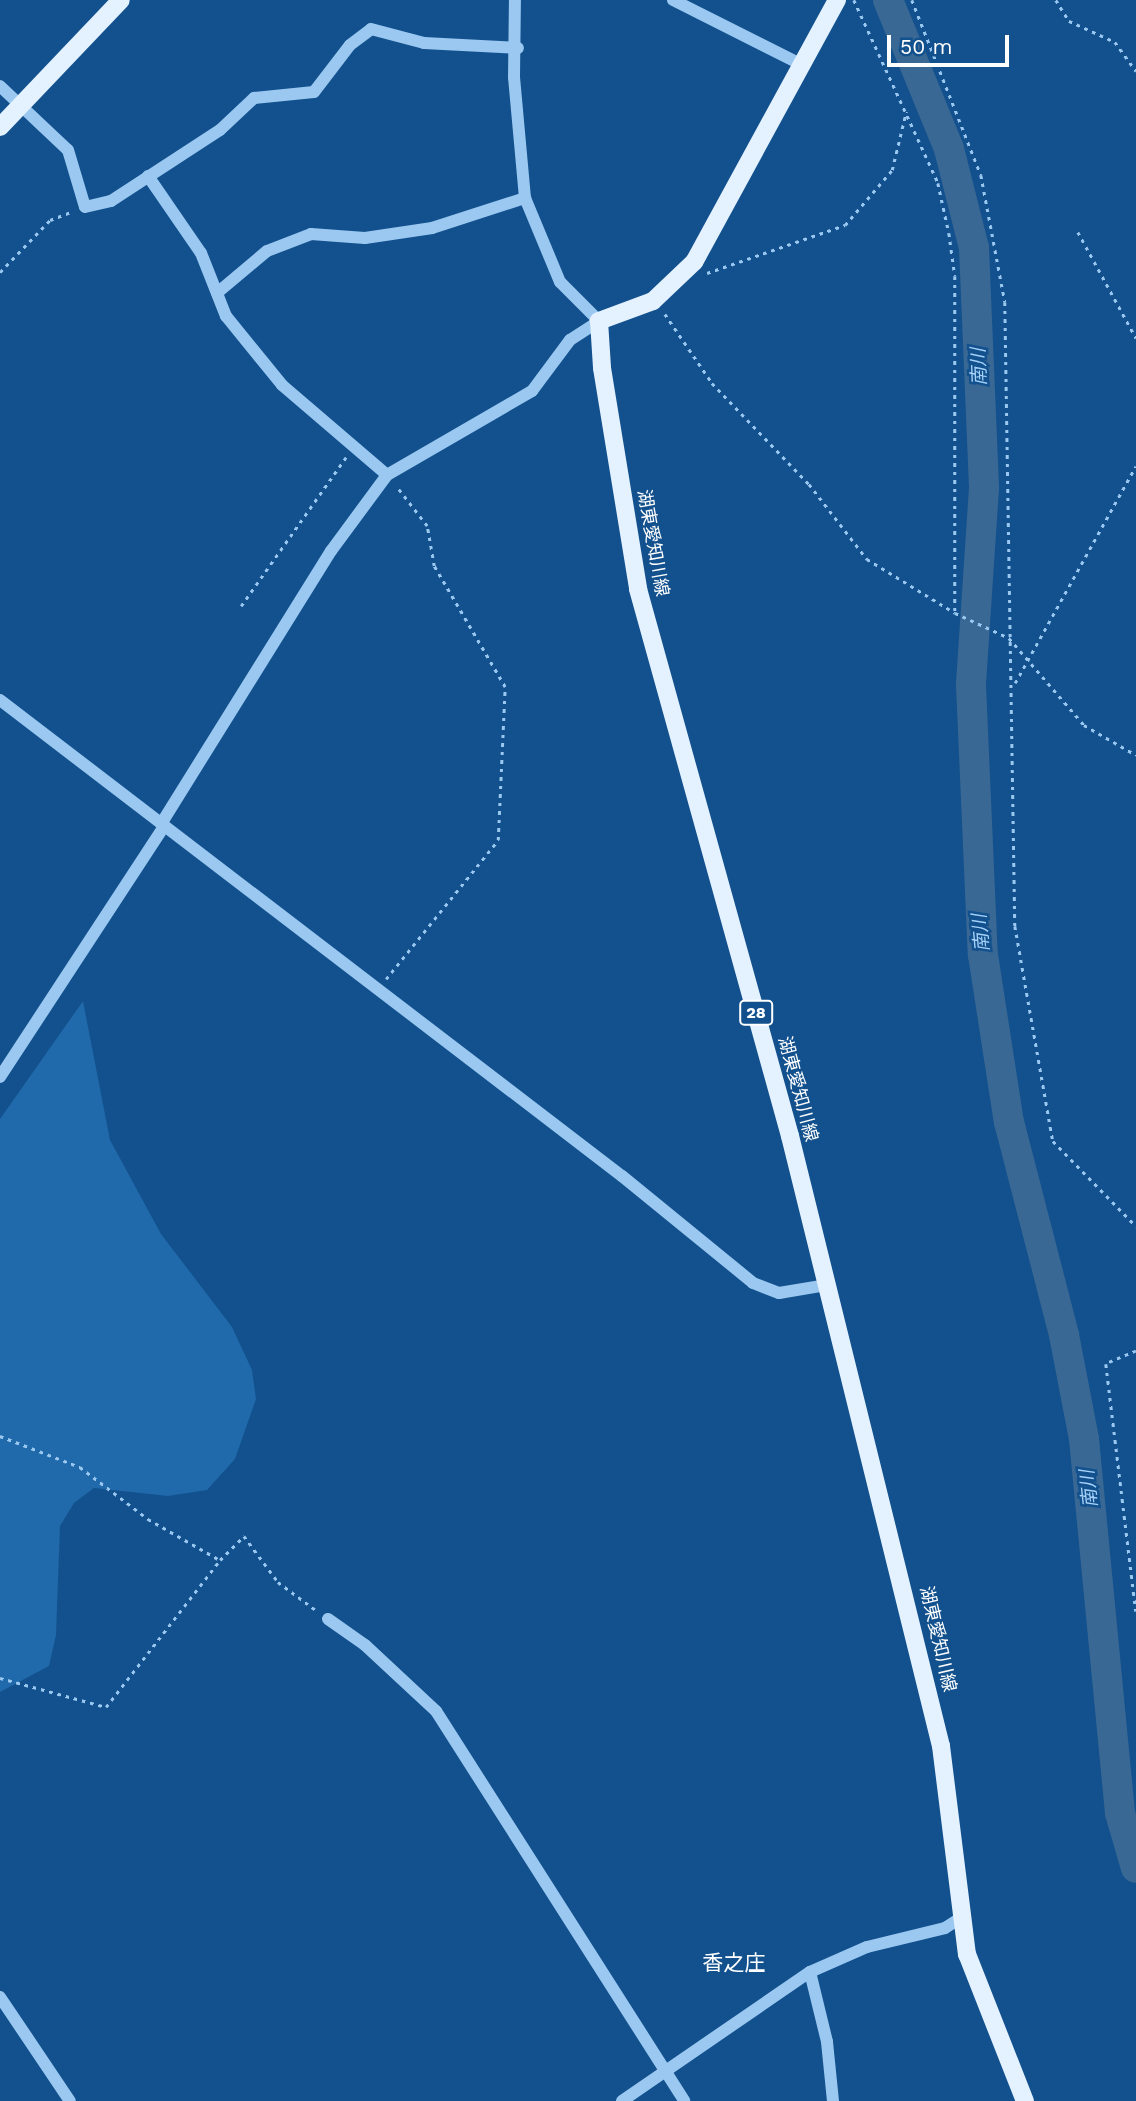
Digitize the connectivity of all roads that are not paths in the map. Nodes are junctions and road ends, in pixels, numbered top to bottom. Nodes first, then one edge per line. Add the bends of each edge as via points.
1 (121, 0) edge
2 (515, 0) edge
3 (673, 0) edge
4 (837, 0) edge
5 (517, 48) junction
6 (802, 65) junction
7 (0, 86) edge
8 (20, 106) junction
9 (0, 127) edge
10 (148, 176) junction
11 (525, 198) junction
12 (217, 293) junction
13 (599, 321) junction
14 (387, 475) junction
15 (0, 700) edge
16 (163, 825) junction
17 (0, 1077) edge
18 (827, 1285) junction
19 (328, 1619) road end
20 (959, 1919) junction
21 (810, 1972) junction
22 (0, 1997) edge
23 (666, 2071) junction
24 (70, 2101) edge
25 (622, 2101) edge
26 (684, 2101) edge
27 (833, 2101) edge
28 (1024, 2101) edge

1 - 8 main road
2 - 5 street
3 - 6 street
4 - 6 main road
5 - 10 street via 424,43 371,29 350,45 314,92 254,99 220,130
5 - 11 street via 515,88
6 - 13 main road via 694,262 653,301
7 - 8 street
8 - 9 main road
8 - 10 street via 68,150 85,207 111,201
10 - 12 street via 201,253
11 - 12 street via 432,228 365,238 311,234 267,251
11 - 13 street via 560,282
12 - 14 street via 226,316 282,385
13 - 14 street via 570,340 531,391
13 - 18 main road, 湖東愛知川線 / 28 via 602,368 638,589
14 - 16 street via 331,551
15 - 16 street
16 - 17 street
16 - 18 street via 753,1283 779,1293
18 - 20 main road, 湖東愛知川線 / 28 via 942,1746
19 - 23 street via 365,1645 436,1711
20 - 21 street via 945,1928 866,1947
20 - 28 main road, 湖東愛知川線 / 28 via 967,1954
21 - 23 street
21 - 27 street via 827,2042
22 - 24 street
23 - 25 street
23 - 26 street

